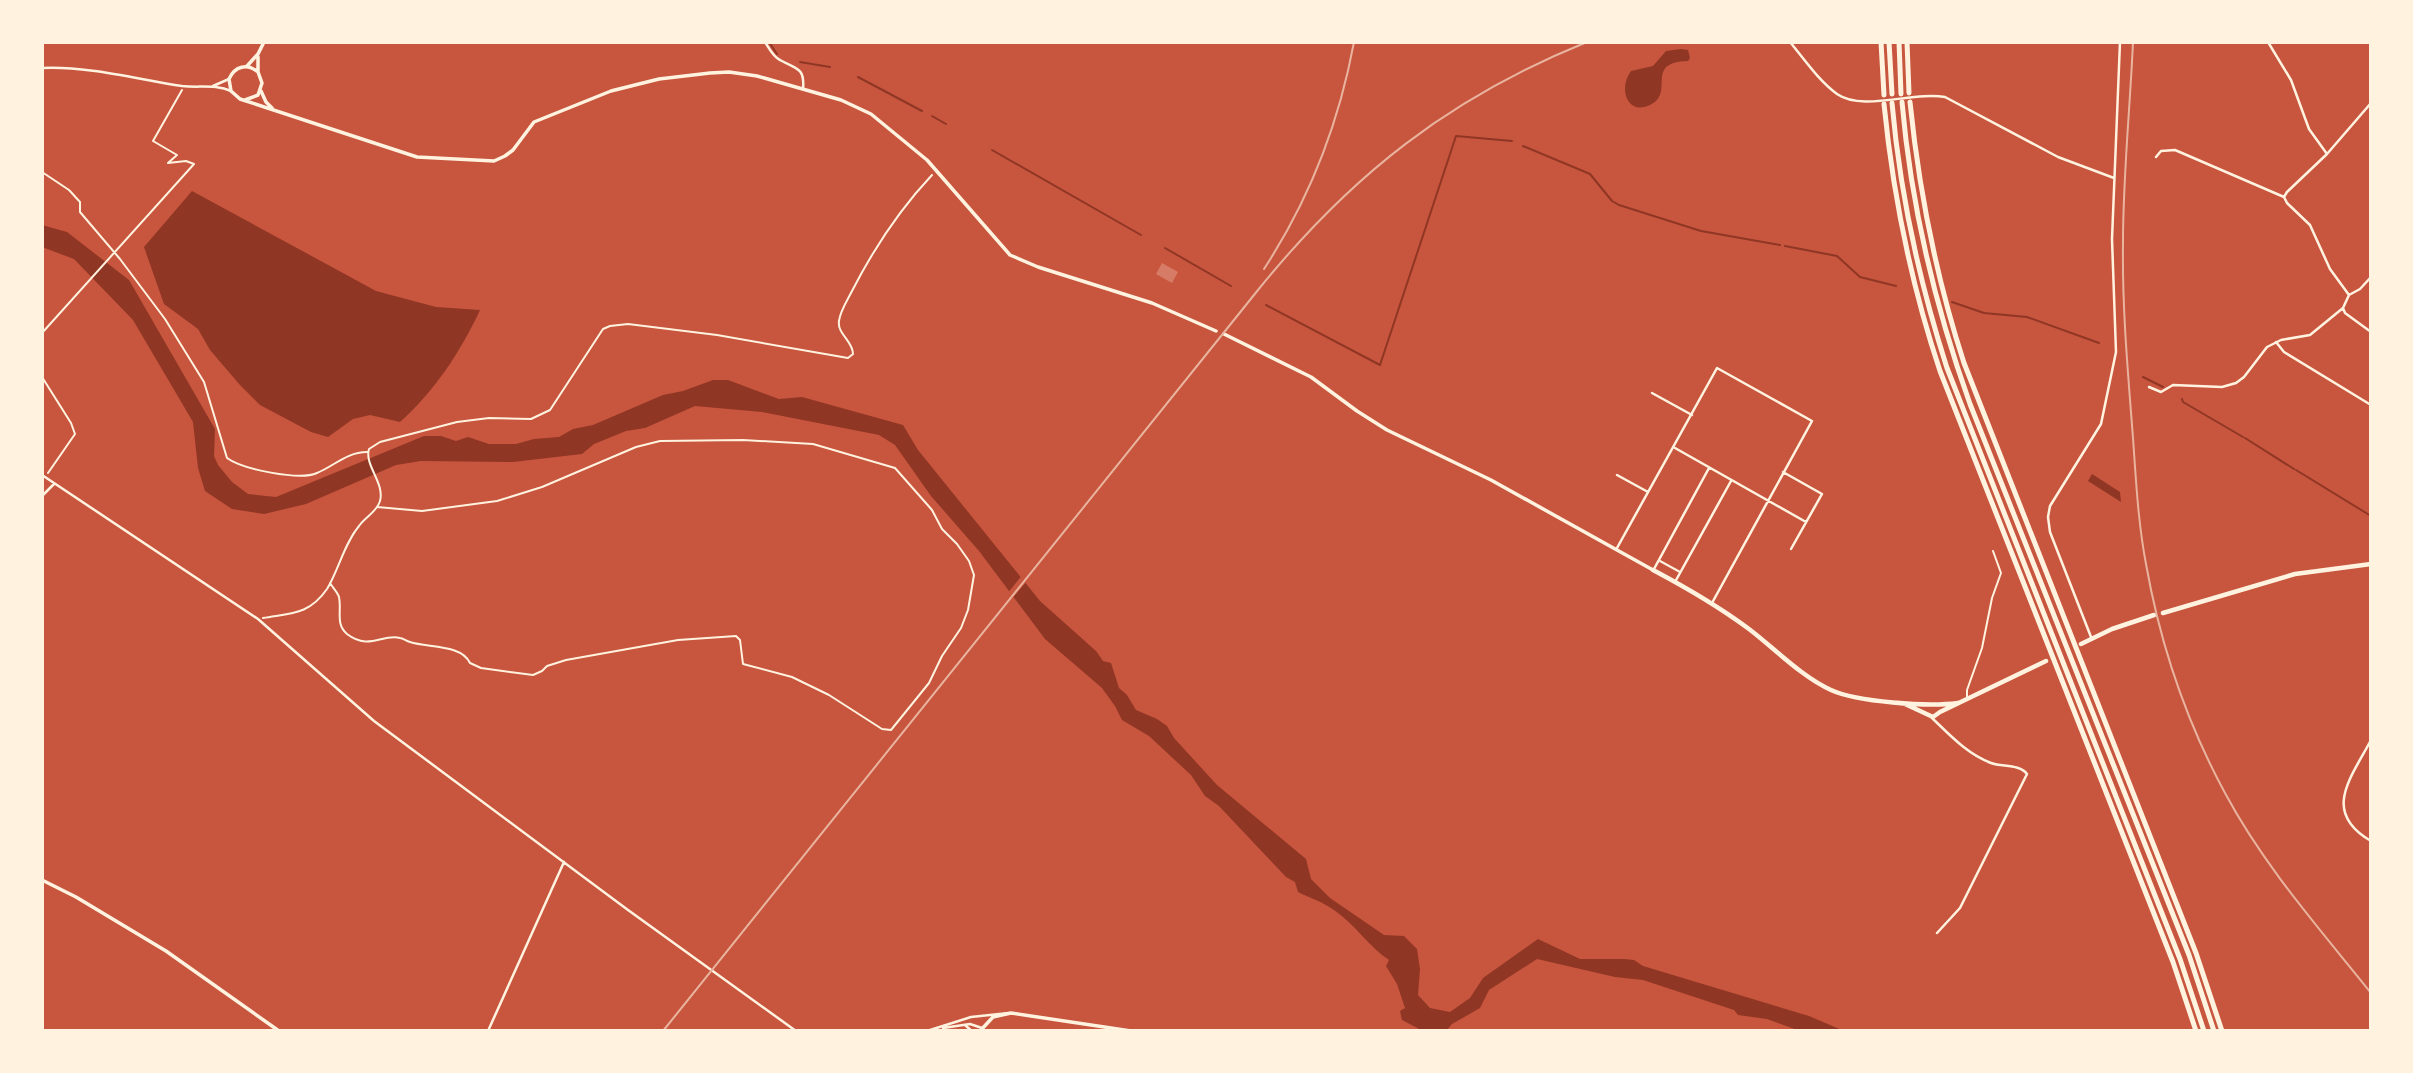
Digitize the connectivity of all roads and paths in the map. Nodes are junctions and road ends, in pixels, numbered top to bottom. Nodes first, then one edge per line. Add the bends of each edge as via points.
1 (264, 42) edge
2 (765, 42) edge
3 (1790, 42) edge
4 (1881, 42) edge
5 (1889, 42) edge
6 (1899, 42) edge
7 (1907, 42) edge
8 (2120, 42) edge
9 (2268, 42) edge
10 (258, 54) junction
11 (246, 66) junction
12 (42, 68) edge
13 (258, 72) junction
14 (229, 79) junction
15 (185, 86) junction
16 (212, 87) junction
17 (803, 89) junction
18 (261, 90) junction
19 (230, 91) junction
20 (1909, 93) dead end
21 (1892, 94) dead end
22 (1901, 94) dead end
23 (1884, 95) dead end
24 (245, 100) junction
25 (1902, 102) dead end
26 (1910, 102) dead end
27 (1892, 103) dead end
28 (2371, 103) edge
29 (1884, 104) dead end
30 (276, 111) junction
31 (2327, 154) junction
32 (2156, 157) dead end
33 (936, 170) junction
34 (42, 173) edge
35 (2114, 178) junction
36 (2284, 197) junction
37 (2371, 277) edge
38 (2349, 295) junction
39 (2343, 308) junction
40 (1216, 331) dead end
41 (2371, 332) edge
42 (42, 333) edge
43 (1224, 334) dead end
44 (2276, 342) junction
45 (42, 377) edge
46 (2149, 387) dead end
47 (1652, 393) dead end
48 (2371, 405) edge
49 (1692, 415) junction
50 (1674, 448) junction
51 (368, 452) junction
52 (1709, 468) junction
53 (1783, 472) junction
54 (43, 475) edge
55 (1617, 475) dead end
56 (1731, 480) junction
57 (55, 483) junction
58 (1649, 492) junction
59 (42, 496) edge
60 (1768, 501) junction
61 (377, 507) junction
62 (1806, 522) junction
63 (1791, 549) dead end
64 (1616, 550) junction
65 (1993, 551) dead end
66 (1659, 560) junction
67 (2371, 564) edge
68 (1653, 570) junction
69 (1681, 572) junction
70 (1675, 582) junction
71 (330, 583) junction
72 (1712, 603) junction
73 (2163, 612) dead end
74 (2154, 615) dead end
75 (258, 619) junction
76 (2092, 639) junction
77 (2081, 644) dead end
78 (2046, 661) dead end
79 (1967, 700) junction
80 (1898, 702) junction
81 (1958, 703) junction
82 (1933, 704) junction
83 (1939, 713) junction
84 (1929, 715) junction
85 (1942, 727) junction
86 (2371, 740) edge
87 (2371, 841) edge
88 (564, 862) junction
89 (42, 880) edge
90 (1937, 933) dead end
91 (1011, 1013) junction
92 (962, 1025) junction
93 (1109, 1027) junction
94 (936, 1029) junction
95 (981, 1029) edge
96 (279, 1031) edge
97 (488, 1031) edge
98 (796, 1031) edge
99 (927, 1031) edge
100 (972, 1031) edge
101 (1120, 1031) edge
102 (1131, 1031) edge
103 (2196, 1031) edge
104 (2204, 1031) edge
105 (2214, 1031) edge
106 (2222, 1031) edge

1 - 10 street
2 - 17 street via 779,60 801,73
3 - 35 street via 1837,94 1852,100 1950,99 2058,157
4 - 23 highway
5 - 21 highway
6 - 22 highway
7 - 20 highway
8 - 35 street
9 - 31 street via 2291,80 2309,129
10 - 11 street
10 - 13 street
11 - 13 street
11 - 14 street
12 - 15 street via 74,68
13 - 18 street
14 - 16 street
14 - 19 street
15 - 16 street
15 - 42 path via 153,141 177,155 167,163 186,160 193,164
16 - 19 street
17 - 30 street via 729,72 659,79 611,91 534,122 505,156 494,161 417,156
17 - 33 street via 866,110
18 - 24 street
18 - 30 street
19 - 24 street
24 - 30 street
25 - 105 highway via 1920,228 1953,355 2189,956
26 - 106 highway via 1930,238 1964,363 2192,941
27 - 104 highway via 1909,227 1947,368 2180,959
28 - 31 street
29 - 103 highway via 1903,235 1940,371 2173,962
31 - 36 street
32 - 36 street via 2175,150
33 - 40 street via 1000,246 1016,258 1152,303
33 - 51 path via 867,263 847,300 839,321 853,347 848,358 717,335 628,324 610,326 603,329 550,410 531,419 457,422 380,442
34 - 51 path via 80,202 80,212 165,319 204,382 227,458 236,465 275,475 303,477
35 - 76 street via 2116,352 2101,424 2054,498 2048,517
36 - 38 street via 2310,225 2331,271
37 - 38 street
38 - 39 street
39 - 41 street
39 - 44 street via 2308,336
43 - 64 street via 1311,377 1387,430 1491,480
44 - 46 street via 2233,385 2173,385 2161,393
44 - 48 street via 2284,352
45 - 54 path via 75,434
47 - 49 street
49 - 50 street
49 - 53 street via 1717,368 1812,421
50 - 52 street
50 - 58 street
51 - 61 path via 381,499
52 - 56 street
52 - 66 street
53 - 60 street
53 - 62 street via 1822,494
54 - 57 street
55 - 58 street
56 - 60 street
56 - 69 street
57 - 59 street
57 - 75 street
58 - 64 street
60 - 62 street
60 - 72 street
61 - 71 path via 359,525
61 - 71 path via 422,511 497,501 660,441 813,444 895,468 932,510 974,575 961,628 929,683 891,730 792,677 743,664 736,636 678,640 566,660 533,675 481,668 458,651 398,637 374,643 353,637 341,627 339,596
62 - 63 street
64 - 68 street
65 - 79 lane via 2001,573
66 - 68 street
66 - 69 lane
67 - 73 main road via 2304,572
68 - 70 main road
69 - 70 street
70 - 72 main road
71 - 75 path via 321,598 294,615
72 - 80 main road via 1827,688
74 - 76 main road
75 - 88 street via 374,721
76 - 77 main road
78 - 79 main road
79 - 81 main road
80 - 82 main road
80 - 84 main road
81 - 82 main road
81 - 83 main road
82 - 83 main road via 1940,708
82 - 84 main road via 1927,708
83 - 84 main road
83 - 85 street
84 - 85 street
85 - 90 street via 1982,759 2021,768 2027,774 1960,908
86 - 87 street via 2343,805 2350,825
88 - 97 street
88 - 98 street
89 - 96 street via 166,951
91 - 93 street
91 - 94 street via 971,1017
91 - 95 street via 995,1016
92 - 94 street
92 - 95 street
92 - 100 street
93 - 101 street
93 - 102 street
94 - 99 street

